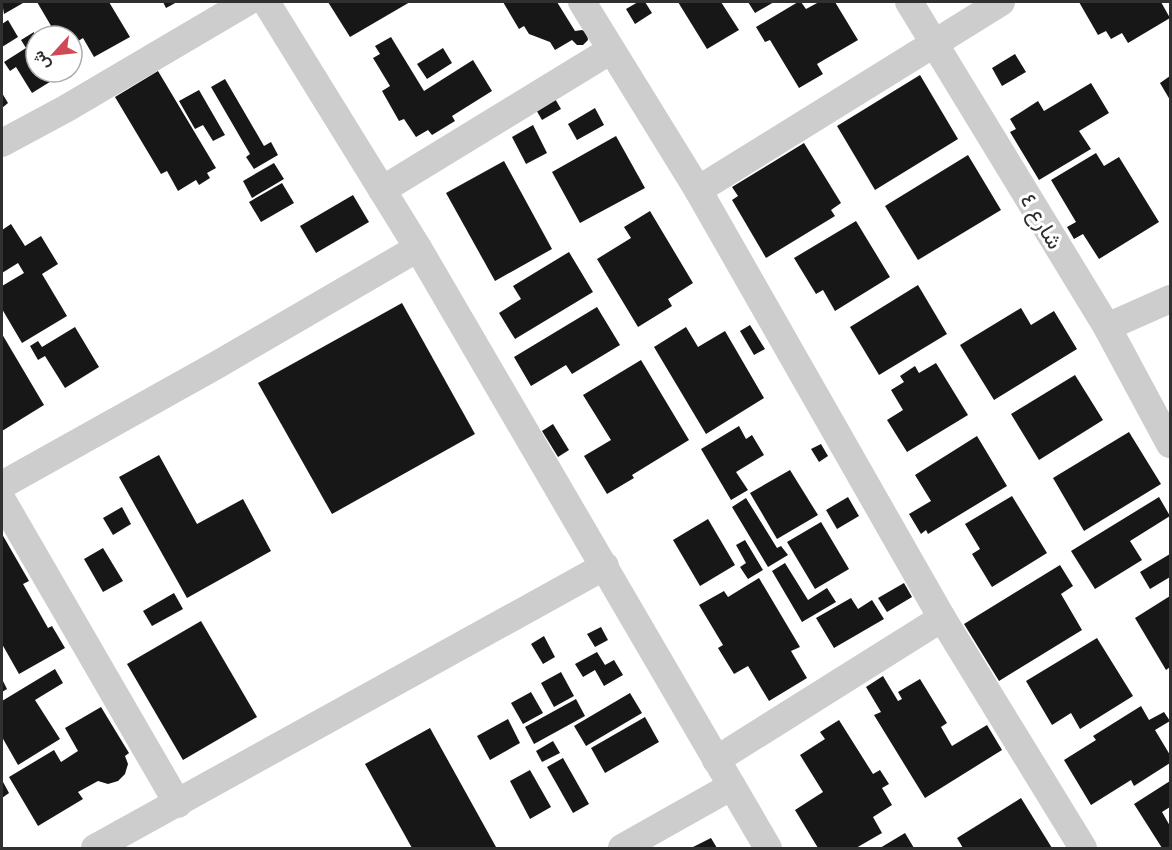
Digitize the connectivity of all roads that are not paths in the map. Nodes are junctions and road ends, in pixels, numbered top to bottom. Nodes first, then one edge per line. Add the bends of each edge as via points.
1 (247, 2) edge
2 (266, 2) edge
3 (582, 2) edge
4 (909, 2) edge
5 (1001, 2) edge
6 (934, 44) junction
7 (611, 50) junction
8 (2, 143) edge
9 (381, 190) junction
10 (698, 190) junction
11 (418, 248) junction
12 (1170, 299) edge
13 (1107, 327) junction
14 (1170, 444) edge
15 (2, 485) edge
16 (2, 500) edge
17 (605, 566) junction
18 (942, 618) junction
19 (716, 760) junction
20 (732, 786) junction
21 (178, 804) junction
22 (95, 849) edge
23 (622, 849) edge
24 (768, 849) edge
25 (1083, 849) edge

1 - 8 street
2 - 9 street
3 - 7 street
4 - 6 street, شارع ٤
5 - 6 street
6 - 10 street
6 - 13 street, شارع ٤
7 - 9 street
7 - 10 street
9 - 11 street
10 - 18 street
11 - 15 street
11 - 17 street
12 - 13 street
13 - 14 street, شارع ٤
16 - 21 street
17 - 19 street
17 - 21 street
18 - 19 street
18 - 25 street
19 - 20 street
20 - 23 street
20 - 24 street
21 - 22 street

